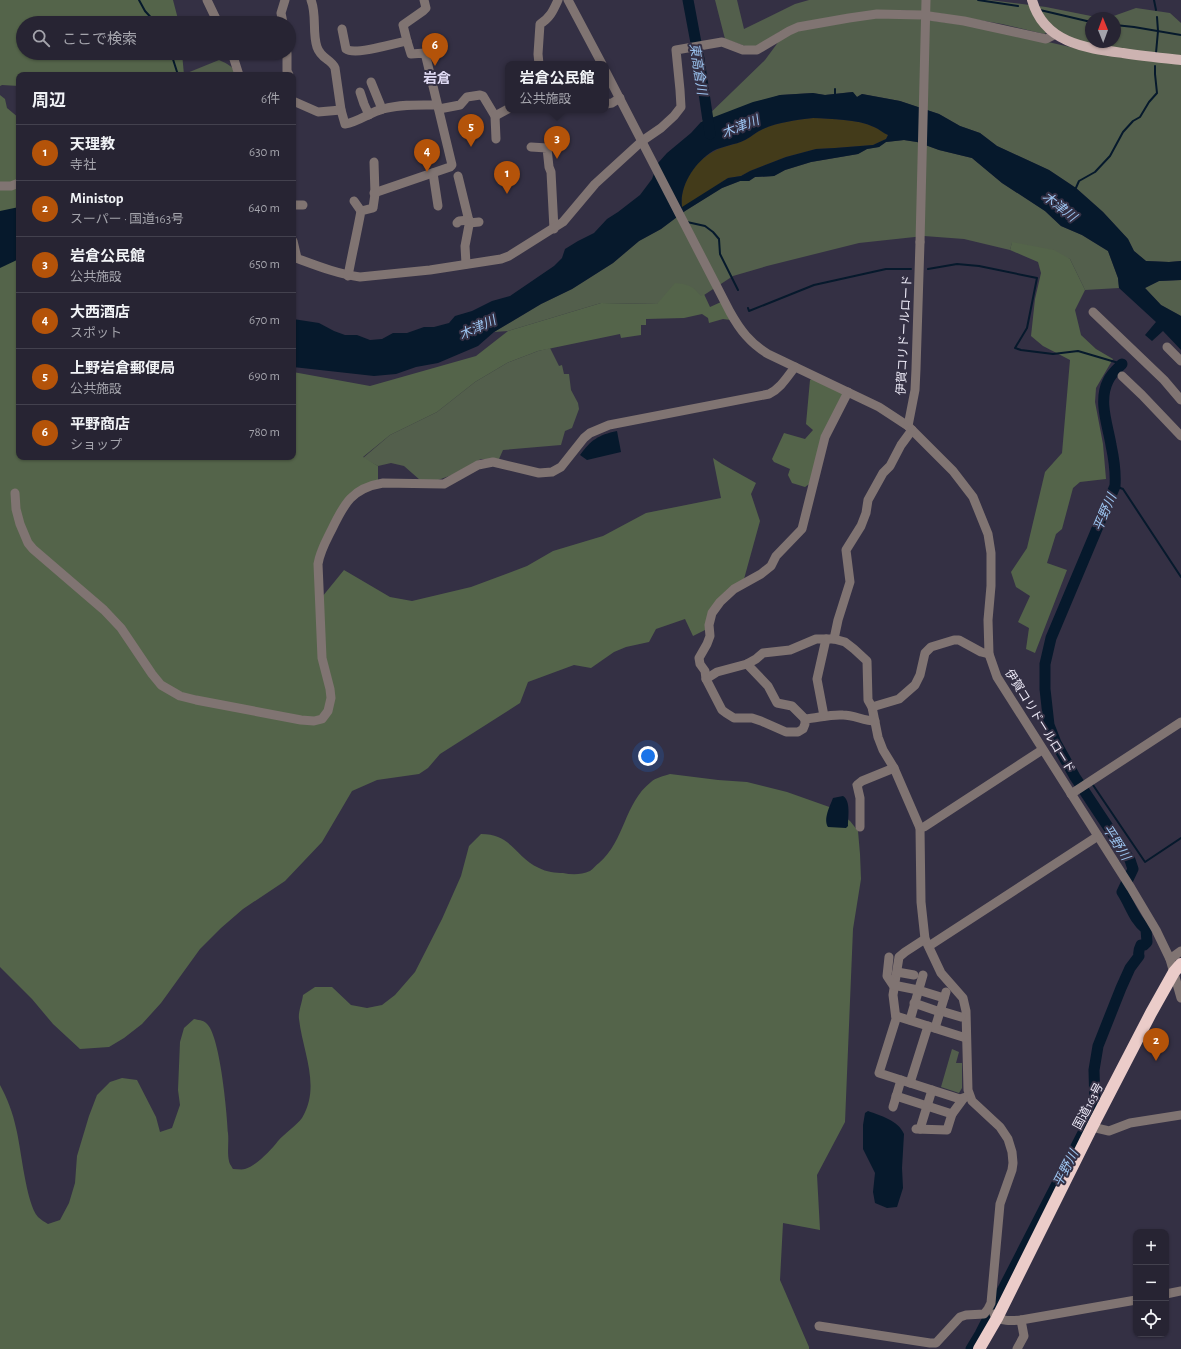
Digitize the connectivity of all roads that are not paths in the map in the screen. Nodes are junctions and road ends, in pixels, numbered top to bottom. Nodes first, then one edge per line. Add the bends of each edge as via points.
1 (207, 0) edge
2 (285, 0) edge
3 (311, 0) edge
4 (424, 0) edge
5 (558, 0) edge
6 (568, 0) edge
7 (926, 0) edge
8 (1032, 0) edge
9 (215, 16) edge
10 (282, 16) edge
11 (342, 29) dead end
12 (1054, 33) junction
13 (407, 41) junction
14 (234, 60) edge
15 (287, 60) edge
16 (1181, 60) edge
17 (539, 61) edge
18 (600, 61) edge
19 (238, 72) edge
20 (288, 72) edge
21 (609, 78) edge
22 (371, 82) dead end
23 (360, 92) dead end
24 (620, 98) junction
25 (296, 102) edge
26 (609, 104) edge
27 (438, 107) junction
28 (382, 109) junction
29 (340, 110) junction
30 (505, 110) edge
31 (369, 114) junction
32 (495, 116) junction
33 (496, 139) dead end
34 (643, 142) junction
35 (531, 147) dead end
36 (374, 162) dead end
37 (433, 173) junction
38 (458, 176) dead end
39 (16, 184) edge
40 (0, 186) edge
41 (374, 193) junction
42 (354, 201) dead end
43 (296, 205) edge
44 (303, 205) dead end
45 (438, 206) dead end
46 (361, 211) junction
47 (457, 222) dead end
48 (469, 222) junction
49 (479, 222) dead end
50 (554, 229) junction
51 (296, 258) edge
52 (466, 264) junction
53 (348, 276) junction
54 (1093, 312) dead end
55 (1167, 347) dead end
56 (1181, 361) edge
57 (795, 367) junction
58 (1122, 376) dead end
59 (848, 392) junction
60 (1181, 400) edge
61 (910, 428) junction
62 (1181, 436) edge
63 (15, 492) dead end
64 (830, 639) junction
65 (989, 654) junction
66 (747, 664) junction
67 (706, 679) junction
68 (872, 707) junction
69 (824, 716) junction
70 (804, 719) junction
71 (875, 722) junction
72 (1181, 722) edge
73 (1042, 750) junction
74 (894, 768) junction
75 (1074, 793) junction
76 (860, 827) dead end
77 (920, 828) junction
78 (1098, 836) junction
79 (927, 942) junction
80 (1181, 951) edge
81 (889, 957) dead end
82 (1170, 959) junction
83 (1179, 969) edge
84 (897, 972) junction
85 (923, 975) dead end
86 (914, 976) dead end
87 (894, 986) junction
88 (918, 990) junction
89 (1181, 998) edge
90 (914, 1003) junction
91 (940, 1011) junction
92 (896, 1016) junction
93 (961, 1017) dead end
94 (910, 1020) junction
95 (931, 1027) junction
96 (966, 1038) junction
97 (906, 1081) junction
98 (932, 1090) junction
99 (896, 1096) junction
100 (966, 1097) junction
101 (927, 1106) junction
102 (893, 1107) dead end
103 (952, 1114) junction
104 (1181, 1115) edge
105 (1092, 1127) junction
106 (1181, 1291) edge
107 (1169, 1293) edge
108 (1133, 1301) edge
109 (993, 1313) junction
110 (1021, 1320) junction
111 (819, 1326) dead end
112 (987, 1343) edge
113 (979, 1349) edge
114 (1017, 1349) edge

1 - 9 street
2 - 10 street
3 - 29 street via 314,7 316,44 322,56 334,65
4 - 13 street via 426,8 403,25
5 - 17 street via 552,14 540,24
6 - 18 street
7 - 61 street, 伊賀コリドールロード, bridge via 916,370
8 - 12 main road via 1038,15
11 - 13 street via 348,50 360,51
12 - 16 main road via 1086,47
12 - 34 street via 1046,39 964,21 922,15 877,14 798,27 757,50 743,50 722,42 679,49 676,50 681,107
13 - 27 street via 411,54 425,53
14 - 19 street
15 - 20 street
21 - 24 street
22 - 28 street
23 - 31 street
24 - 26 street
24 - 34 street
25 - 29 street via 318,112
27 - 28 street via 401,106
27 - 32 street via 460,105 467,97 480,95 485,98
27 - 37 street via 452,165
28 - 31 street
29 - 31 street via 345,124 354,123
30 - 32 street
32 - 33 street
34 - 50 street via 595,184 569,216
34 - 57 street via 743,334 755,346
35 - 50 street via 547,148
36 - 41 street
37 - 41 street
37 - 45 street
38 - 48 street
39 - 40 street
41 - 46 street via 373,208
42 - 46 street
43 - 44 street
46 - 53 street
47 - 48 street
48 - 49 street
48 - 52 street via 465,246
50 - 52 street via 501,259 488,256
51 - 53 street
52 - 53 street via 368,277
54 - 60 street via 1164,380
55 - 56 street
57 - 59 street
57 - 63 street via 782,384 769,394 609,425 595,430 584,438 561,467 552,472 539,473 489,463 478,465 444,484 382,483 354,495 343,507 325,542 318,564 322,658 331,698 328,711 318,720 301,720 196,700 166,689 156,680 121,628 104,610 44,560 28,543 18,518
58 - 62 street
59 - 61 street via 879,407
59 - 67 street via 825,437 802,530 776,556 770,566 734,589 712,613 710,636 699,658
61 - 64 street via 868,500 861,526 846,550 850,582
61 - 65 street, 伊賀コリドールロード via 954,471 973,497 988,534 991,553
64 - 66 street via 816,639 790,650 763,653
64 - 68 street via 845,642 867,660 868,700
64 - 69 street via 817,679
65 - 68 street via 959,640 932,647 925,653 915,685 899,699
65 - 73 street, 伊賀コリドールロード via 997,678
66 - 67 street via 717,672
66 - 70 street via 768,686 777,703 792,706
67 - 70 street via 722,710 734,718 752,718 789,732 803,729
68 - 71 street
69 - 70 street
69 - 71 street via 845,714
71 - 74 street via 883,750
72 - 75 street
73 - 75 street, 伊賀コリドールロード
73 - 77 street
74 - 76 street via 856,785 860,798
74 - 77 street
75 - 78 street, 伊賀コリドールロード
77 - 79 street via 921,902
78 - 79 street
78 - 82 street, 伊賀コリドールロード via 1156,930
79 - 84 street via 900,956
79 - 96 street via 941,973 962,998 966,1011
80 - 82 street
81 - 87 street via 887,976
82 - 83 street, 伊賀コリドールロード
83 - 89 street, 伊賀コリドールロード
83 - 105 highway, 国道163号
84 - 86 street
84 - 87 street
85 - 88 street
87 - 88 street
87 - 92 street
88 - 90 street
88 - 91 street via 946,995
90 - 91 street
90 - 94 street
91 - 93 street
91 - 95 street
92 - 94 street
92 - 97 street via 879,1073
94 - 95 street
95 - 96 street
95 - 97 street
96 - 100 street
97 - 98 street
97 - 99 street
98 - 100 street
98 - 101 street
99 - 101 street
99 - 102 street
100 - 103 street
100 - 109 street via 1000,1127 1008,1139 1012,1152 1012,1170 1000,1204 991,1303
101 - 103 street
101 - 103 street via 918,1129 946,1130
104 - 105 street via 1130,1124 1109,1131
105 - 109 highway, 国道163号
106 - 107 street
108 - 110 street
109 - 110 street via 1006,1321
109 - 111 street via 960,1317 936,1343
109 - 112 highway, 国道163号
110 - 114 street via 1024,1336
112 - 113 highway, 国道163号

